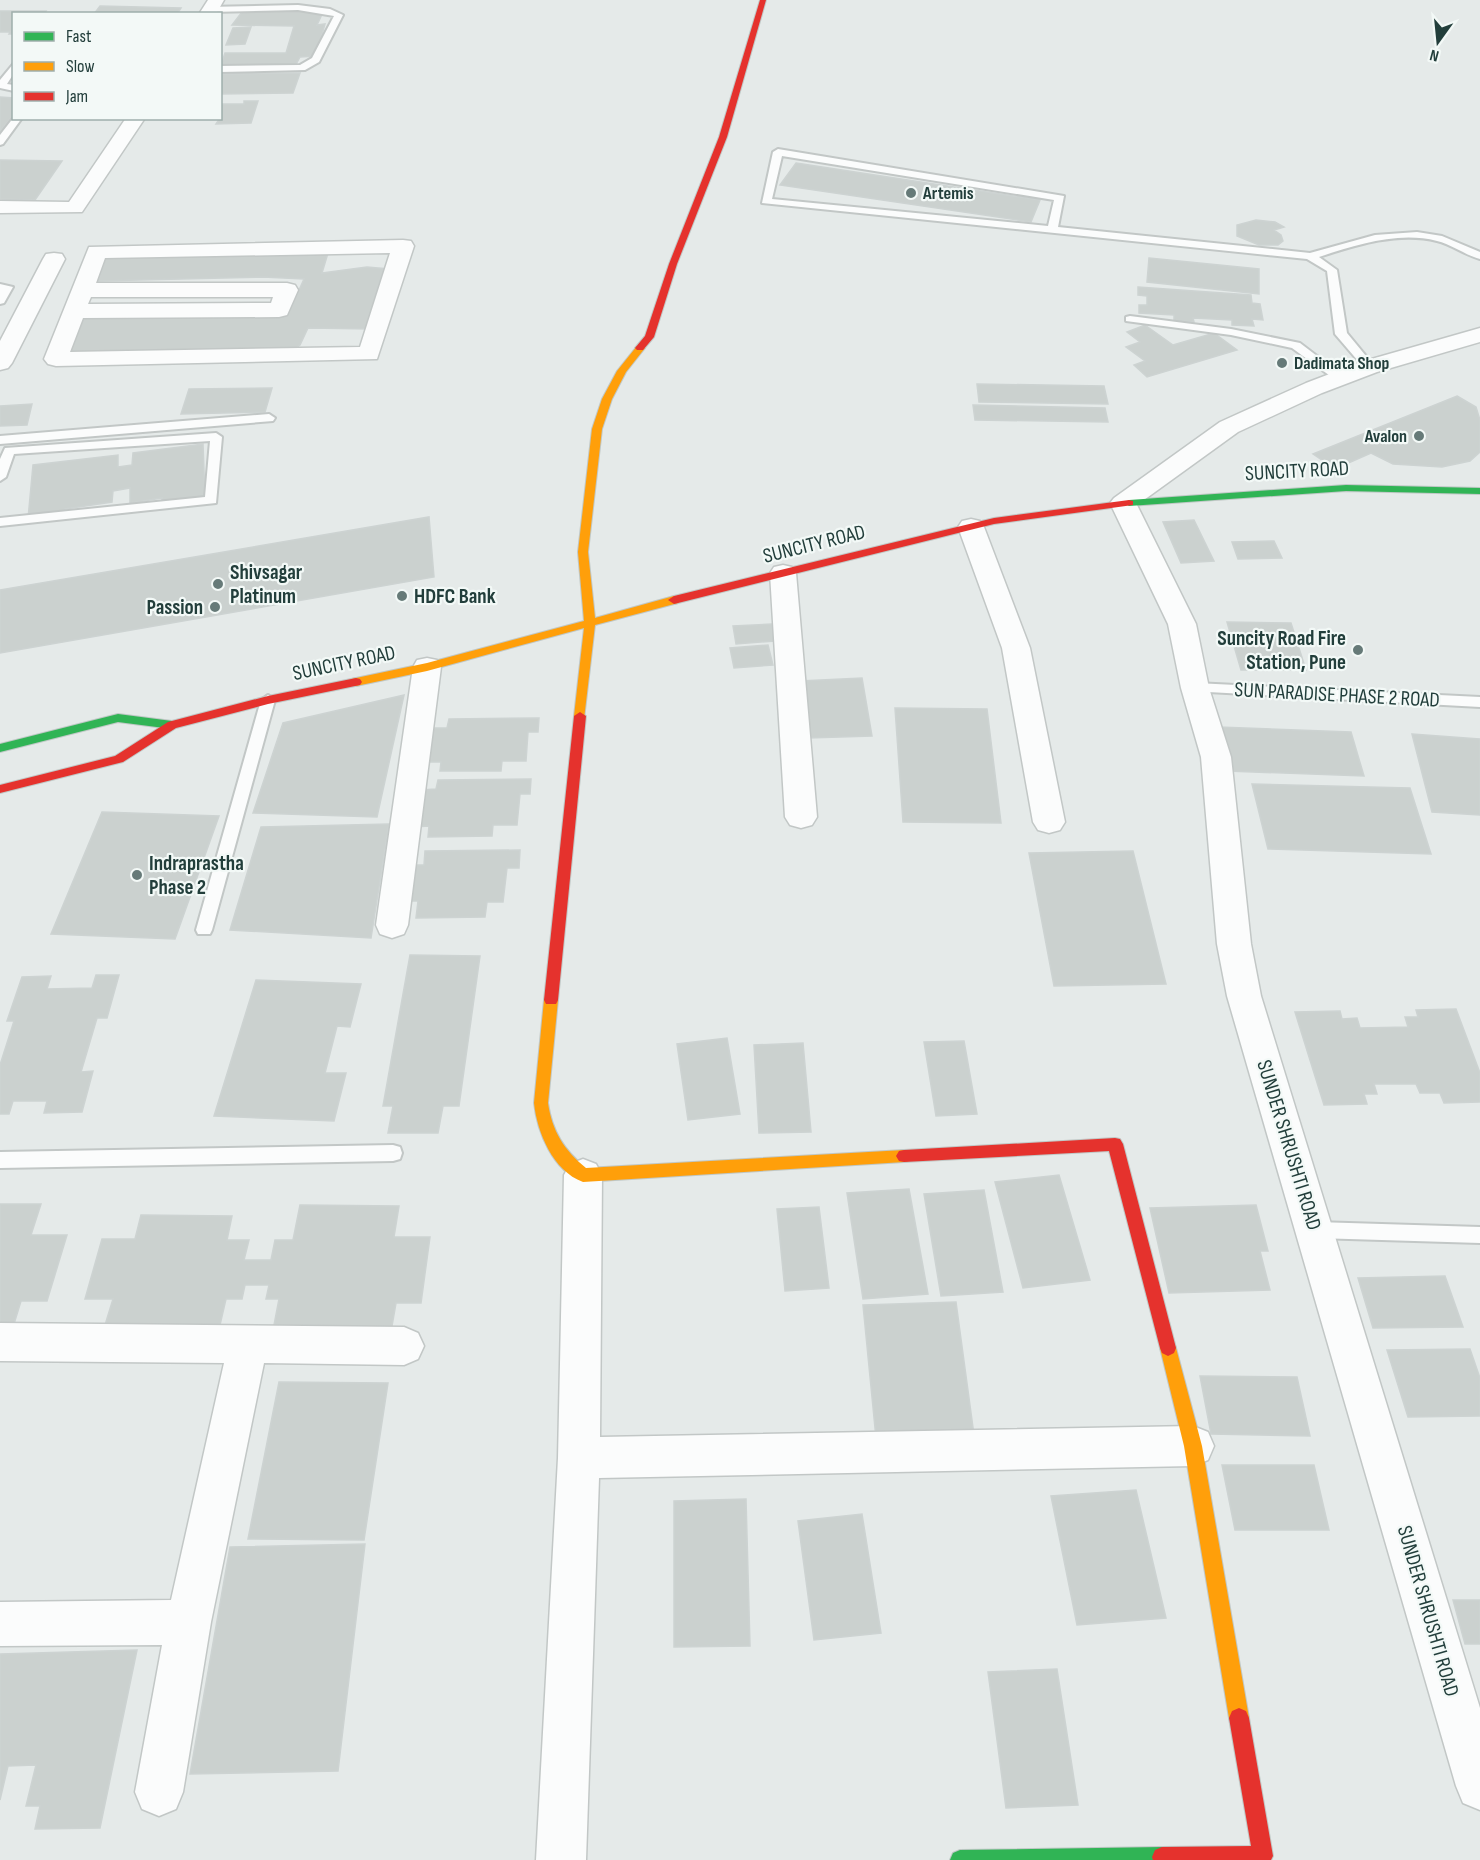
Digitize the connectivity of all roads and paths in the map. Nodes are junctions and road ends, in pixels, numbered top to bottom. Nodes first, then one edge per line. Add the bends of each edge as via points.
1 (763, 0) edge
2 (211, 8) edge
3 (12, 69) edge
4 (222, 69) edge
5 (12, 88) edge
6 (16, 120) edge
7 (135, 120) edge
8 (0, 142) edge
9 (0, 207) edge
10 (1052, 230) junction
11 (1310, 256) junction
12 (1480, 256) edge
13 (54, 259) dead end
14 (0, 287) edge
15 (78, 300) junction
16 (0, 301) edge
17 (34, 301) junction
18 (1130, 320) dead end
19 (1480, 334) edge
20 (0, 363) edge
21 (1369, 368) junction
22 (1341, 379) junction
23 (269, 418) dead end
24 (0, 440) edge
25 (0, 477) edge
26 (1480, 491) edge
27 (1123, 504) junction
28 (0, 522) edge
29 (971, 527) junction
30 (783, 573) junction
31 (590, 621) junction
32 (427, 667) junction
33 (1195, 688) junction
34 (268, 700) junction
35 (1480, 702) edge
36 (172, 725) junction
37 (0, 748) edge
38 (0, 789) edge
39 (801, 817) dead end
40 (1049, 822) dead end
41 (392, 925) dead end
42 (204, 930) dead end
43 (393, 1153) dead end
44 (0, 1160) edge
45 (584, 1175) junction
46 (1316, 1230) junction
47 (1480, 1235) edge
48 (0, 1342) edge
49 (248, 1345) junction
50 (404, 1346) dead end
51 (1193, 1446) junction
52 (579, 1458) junction
53 (189, 1622) junction
54 (0, 1624) edge
55 (1480, 1786) edge
56 (159, 1792) dead end
57 (561, 1860) edge
58 (960, 1860) edge

1 - 31 street via 723,136 649,337 612,389 597,429 583,552
2 - 4 lane via 312,8 339,15 316,60 302,68
3 - 5 lane via 1,85
6 - 8 lane
7 - 9 street via 75,208
10 - 10 lane via 1002,225 766,201 778,152 1060,198
10 - 11 lane
11 - 12 lane via 1377,236 1419,236 1461,244
11 - 21 lane via 1332,270 1341,334
13 - 17 street
14 - 16 lane via 8,287
15 - 15 street via 279,310 287,290
15 - 15 street via 56,359 369,354 403,246 98,252
15 - 17 street
17 - 20 street
18 - 22 lane via 1231,332 1296,345
19 - 21 street
21 - 22 street
22 - 27 street via 1229,427
23 - 24 lane
25 - 28 lane via 9,451 216,437 211,500
26 - 27 street, SUNCITY ROAD via 1346,488
27 - 29 street, SUNCITY ROAD
27 - 33 street, SUNDER SHRUSHTI ROAD via 1182,624
29 - 30 street, SUNCITY ROAD
29 - 40 street via 1016,648
30 - 31 street, SUNCITY ROAD
30 - 39 street
31 - 32 street, SUNCITY ROAD
31 - 45 street via 541,1102 542,1122 551,1144 563,1160
32 - 34 street, SUNCITY ROAD
32 - 41 street
33 - 35 lane, SUN PARADISE PHASE 2 ROAD
33 - 46 street, SUNDER SHRUSHTI ROAD via 1216,757 1234,944 1244,996
34 - 36 street, SUNCITY ROAD
34 - 42 lane
36 - 37 street, SUNCITY ROAD via 118,718
36 - 38 street, SUNCITY ROAD via 119,759
43 - 44 lane
45 - 51 street via 1115,1144
45 - 52 street
46 - 47 lane
46 - 55 street, SUNDER SHRUSHTI ROAD
48 - 49 street
49 - 50 street
49 - 53 street
51 - 52 street
51 - 58 street via 1263,1856
52 - 57 street
53 - 54 street
53 - 56 street

